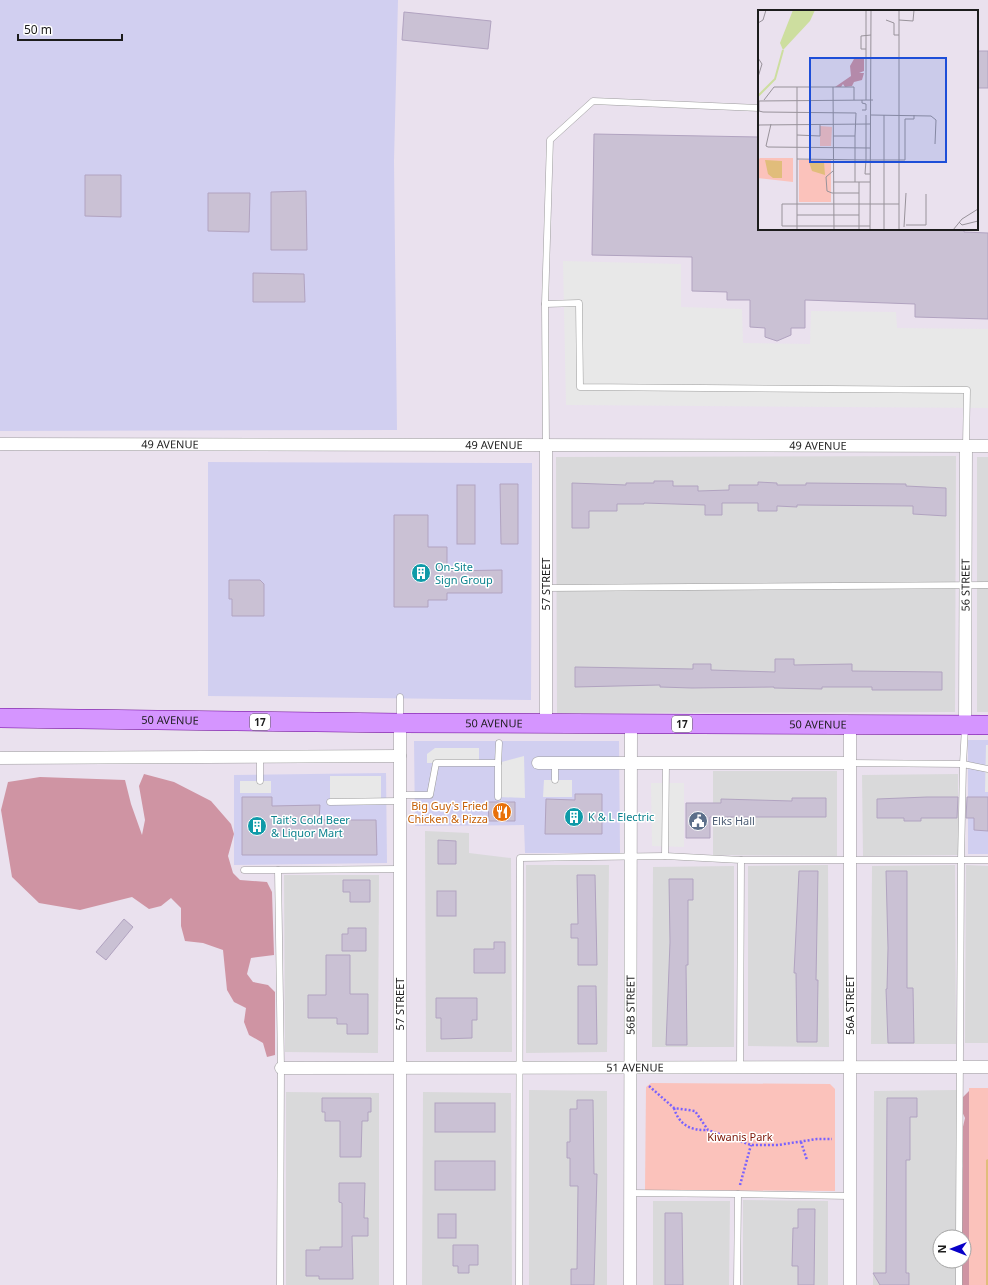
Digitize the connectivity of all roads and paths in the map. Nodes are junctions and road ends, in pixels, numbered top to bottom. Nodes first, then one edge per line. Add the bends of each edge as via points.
1 (758, 108) edge
2 (545, 304) junction
3 (0, 444) edge
4 (546, 445) junction
5 (966, 446) junction
6 (988, 446) edge
7 (966, 585) junction
8 (988, 585) edge
9 (546, 588) junction
10 (400, 697) dead end
11 (0, 718) edge
12 (400, 723) junction
13 (546, 724) junction
14 (631, 724) junction
15 (850, 725) junction
16 (965, 725) junction
17 (988, 725) edge
18 (499, 743) dead end
19 (400, 756) junction
20 (0, 758) edge
21 (260, 758) junction
22 (631, 762) junction
23 (498, 763) junction
24 (538, 763) dead end
25 (555, 763) junction
26 (666, 763) junction
27 (850, 763) junction
28 (963, 764) junction
29 (988, 769) edge
30 (555, 780) dead end
31 (260, 781) dead end
32 (498, 797) dead end
33 (399, 798) junction
34 (330, 802) dead end
35 (665, 856) junction
36 (631, 858) junction
37 (741, 860) junction
38 (850, 860) junction
39 (961, 860) junction
40 (988, 860) edge
41 (399, 869) junction
42 (244, 870) dead end
43 (278, 870) junction
44 (740, 1067) junction
45 (850, 1067) junction
46 (960, 1067) junction
47 (988, 1067) edge
48 (281, 1068) junction
49 (400, 1068) junction
50 (519, 1068) junction
51 (630, 1068) junction
52 (649, 1086) dead end
53 (674, 1108) junction
54 (708, 1130) junction
55 (832, 1139) dead end
56 (801, 1142) junction
57 (751, 1145) junction
58 (807, 1160) dead end
59 (630, 1193) junction
60 (738, 1194) junction
61 (850, 1196) junction
62 (959, 1229) edge
63 (959, 1269) edge
64 (280, 1285) edge
65 (400, 1285) edge
66 (519, 1285) edge
67 (630, 1285) edge
68 (737, 1285) edge
69 (850, 1285) edge
70 (959, 1285) edge

1 - 2 lane via 593,101 550,140
2 - 4 lane
2 - 5 lane via 578,303 580,388 967,390
3 - 4 street, 49 AVENUE
4 - 5 street, 49 AVENUE
4 - 9 street, 57 STREET
5 - 6 street, 49 AVENUE
5 - 7 street, 56 STREET
7 - 8 lane
7 - 9 lane
7 - 16 street, 56 STREET
9 - 13 street, 57 STREET
10 - 12 lane
11 - 12 main road, 50 AVENUE / 17
12 - 13 main road, 50 AVENUE / 17
12 - 19 street, 57 STREET
13 - 14 main road, 50 AVENUE / 17
14 - 15 main road, 50 AVENUE / 17
14 - 22 street, 56B STREET
15 - 16 main road, 50 AVENUE / 17
15 - 27 street, 56A STREET
16 - 17 main road, 50 AVENUE / 17
16 - 28 lane
18 - 23 lane
19 - 21 street
19 - 33 street, 57 STREET
20 - 21 street
21 - 31 lane
22 - 25 street
22 - 26 street
22 - 36 street, 56B STREET
23 - 32 lane
23 - 33 lane via 436,763 430,795
24 - 25 street
25 - 30 lane
26 - 27 street
26 - 35 lane
27 - 28 lane
27 - 38 street, 56A STREET
28 - 29 lane
28 - 39 lane
33 - 34 lane
33 - 41 street, 57 STREET
35 - 36 lane
35 - 37 lane
36 - 50 lane via 520,858
36 - 51 street, 56B STREET
37 - 38 lane
37 - 44 lane
38 - 39 lane
38 - 45 street, 56A STREET
39 - 40 lane
39 - 46 lane
41 - 43 lane
41 - 49 street, 57 STREET
42 - 43 lane
43 - 48 lane
44 - 45 street, 51 AVENUE
44 - 51 street, 51 AVENUE
45 - 46 street, 51 AVENUE
45 - 61 street, 56A STREET
46 - 47 street, 51 AVENUE
46 - 62 lane
48 - 49 street, 51 AVENUE
48 - 64 lane
49 - 50 street, 51 AVENUE
49 - 65 street, 57 STREET
50 - 51 street, 51 AVENUE
50 - 66 lane
51 - 59 street, 56B STREET
52 - 53 path
53 - 54 path via 694,1111
53 - 54 path via 680,1122 685,1126
54 - 57 path
55 - 56 path
56 - 57 path
56 - 58 path
57 - 60 path
59 - 60 lane
59 - 67 street, 56B STREET
60 - 61 lane
60 - 68 lane
61 - 69 street, 56A STREET
63 - 70 lane

